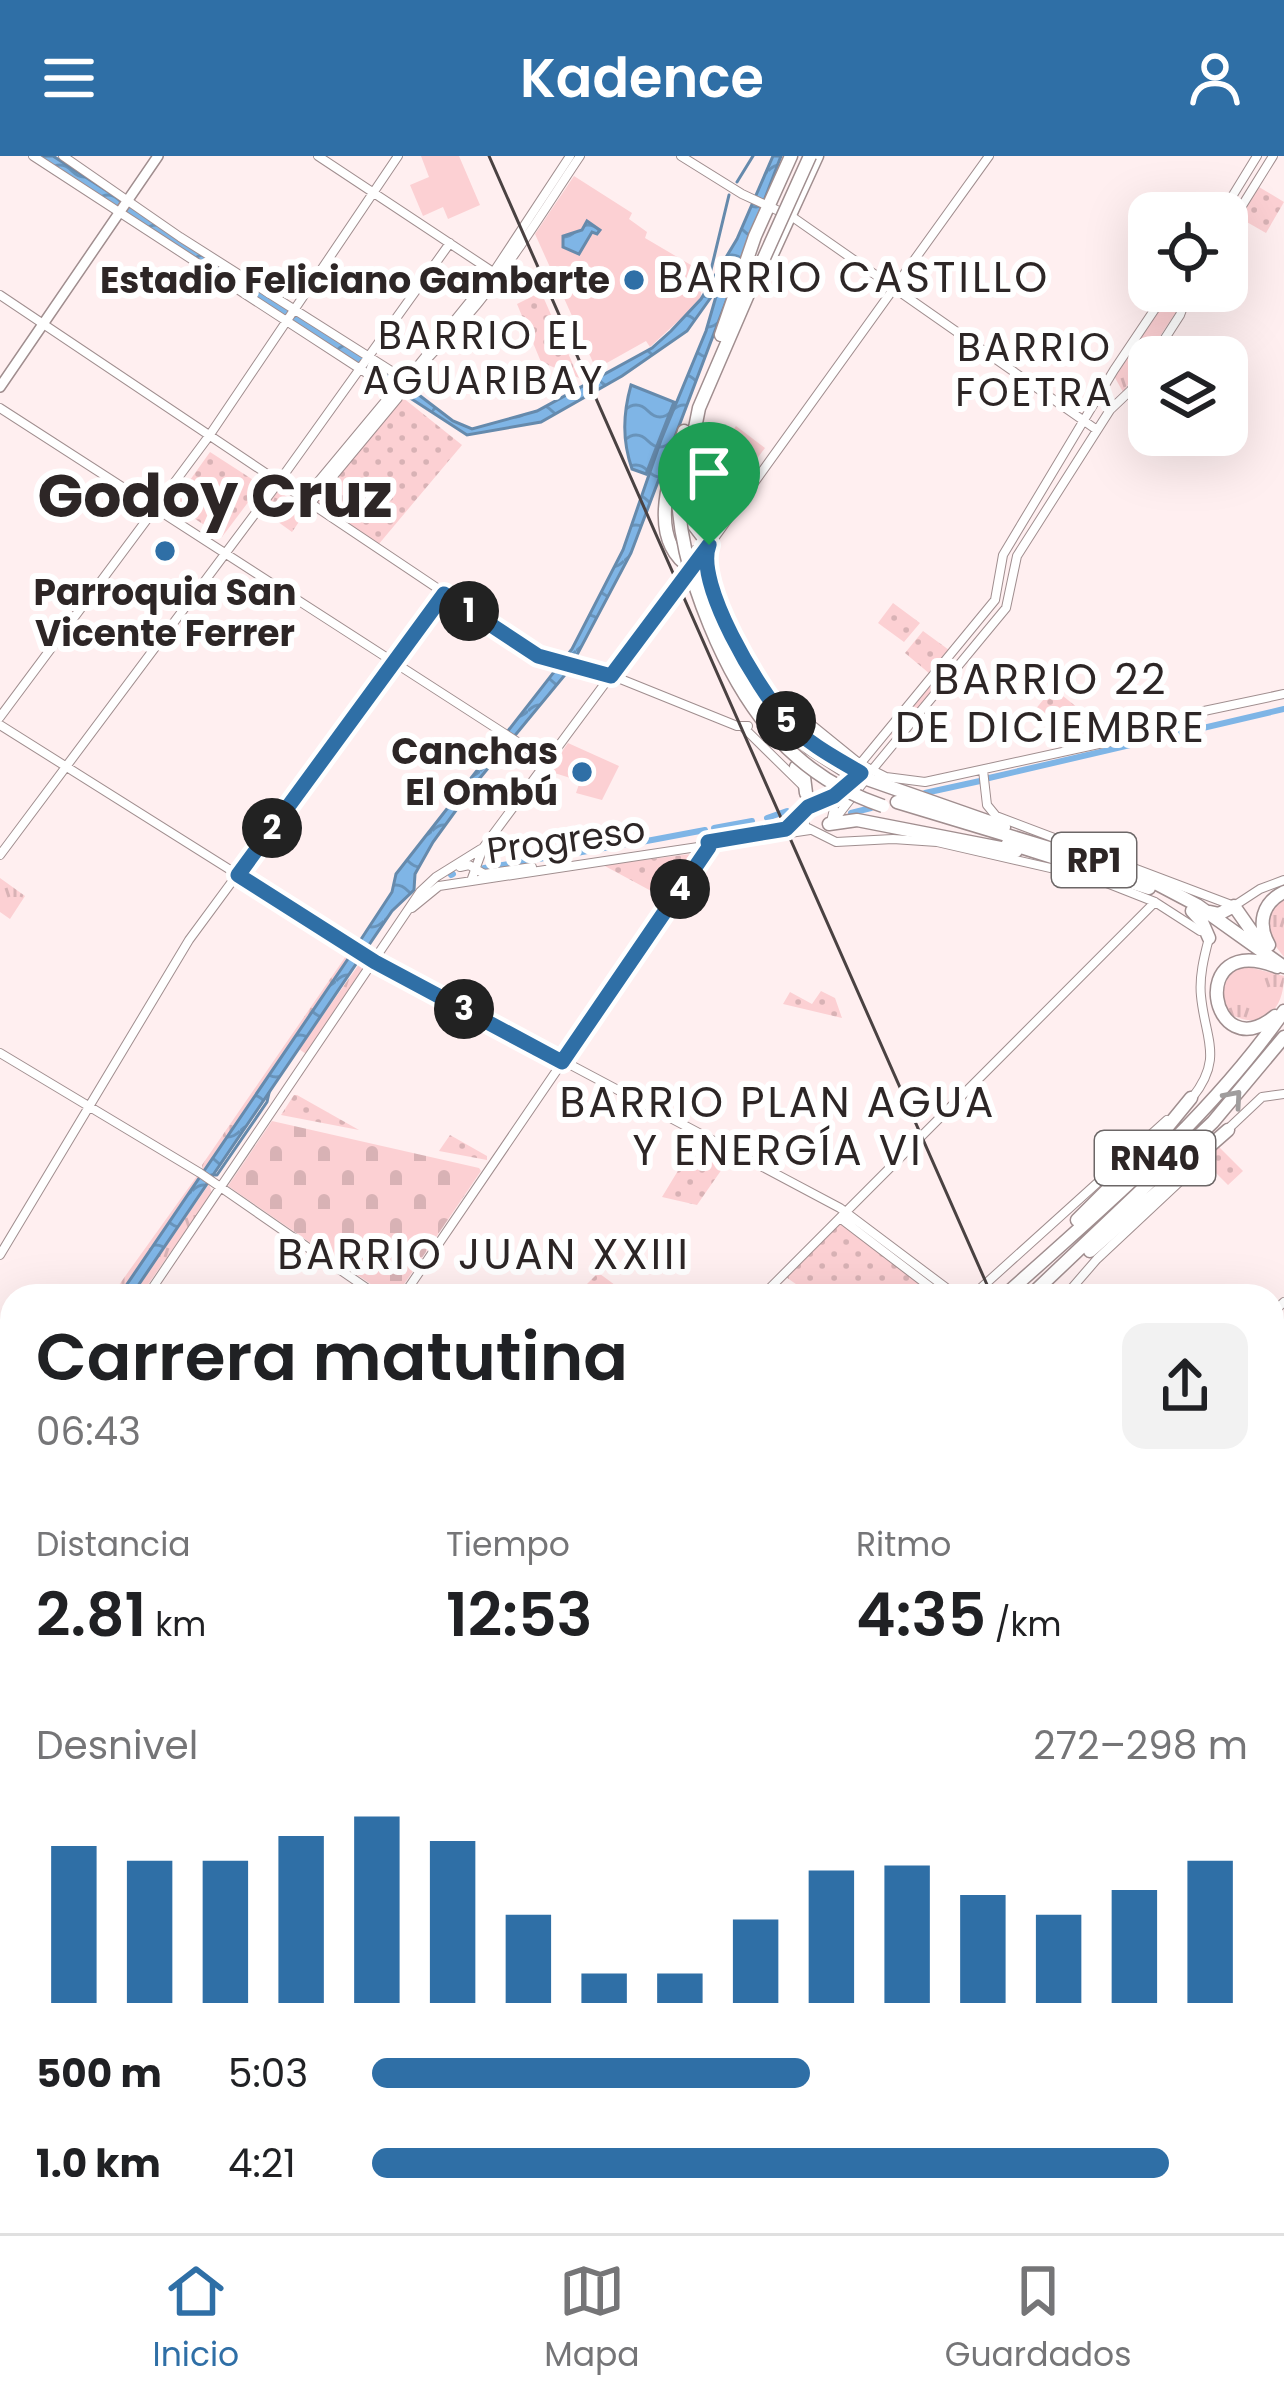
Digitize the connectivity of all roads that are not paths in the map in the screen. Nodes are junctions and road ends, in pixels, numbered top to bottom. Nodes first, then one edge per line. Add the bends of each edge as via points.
1 (33, 156) edge
2 (63, 156) edge
3 (158, 156) edge
4 (318, 156) edge
5 (398, 156) edge
6 (570, 156) edge
7 (580, 156) edge
8 (681, 156) edge
9 (791, 156) edge
10 (809, 156) edge
11 (989, 156) edge
12 (1257, 156) edge
13 (1274, 156) edge
14 (373, 192) junction
15 (1235, 192) edge
16 (1248, 197) edge
17 (761, 203) junction
18 (123, 207) junction
19 (791, 217) junction
20 (450, 244) junction
21 (496, 275) junction
22 (893, 290) junction
23 (0, 295) edge
24 (1154, 312) edge
25 (291, 315) junction
26 (43, 324) junction
27 (725, 335) junction
28 (365, 363) junction
29 (0, 387) edge
30 (402, 387) junction
31 (1128, 390) edge
32 (0, 407) edge
33 (1085, 422) junction
34 (689, 427) junction
35 (1097, 430) junction
36 (208, 436) junction
37 (681, 476) junction
38 (278, 483) junction
39 (306, 502) junction
40 (155, 507) junction
41 (704, 545) junction
42 (225, 552) junction
43 (687, 568) junction
44 (444, 594) junction
45 (709, 598) junction
46 (717, 642) junction
47 (735, 657) junction
48 (395, 661) junction
49 (611, 676) junction
50 (1284, 694) edge
51 (773, 720) dead end
52 (785, 720) junction
53 (0, 721) edge
54 (547, 761) junction
55 (67, 767) junction
56 (863, 774) junction
57 (984, 775) junction
58 (821, 800) junction
59 (804, 806) junction
60 (829, 824) junction
61 (812, 830) junction
62 (985, 832) junction
63 (836, 842) junction
64 (709, 844) junction
65 (0, 855) edge
66 (1060, 855) junction
67 (469, 870) junction
68 (238, 875) junction
69 (1284, 880) edge
70 (1284, 892) edge
71 (1155, 902) junction
72 (1234, 906) junction
73 (1194, 908) junction
74 (410, 909) junction
75 (1204, 934) junction
76 (1270, 957) junction
77 (375, 962) junction
78 (1283, 968) edge
79 (1284, 1008) edge
80 (1284, 1037) edge
81 (0, 1053) edge
82 (562, 1062) junction
83 (1284, 1094) edge
84 (1191, 1098) junction
85 (89, 1107) junction
86 (1228, 1130) junction
87 (211, 1181) junction
88 (843, 1215) junction
89 (1052, 1254) junction
90 (0, 1255) edge
91 (991, 1277) junction
92 (1049, 1278) junction
93 (153, 1284) edge
94 (361, 1284) edge
95 (411, 1284) edge
96 (774, 1284) edge
97 (927, 1284) edge
98 (940, 1284) edge
99 (985, 1284) edge
100 (996, 1284) edge
101 (1016, 1284) edge
102 (1043, 1284) edge
103 (1077, 1284) edge

1 - 18 street
2 - 18 street
3 - 18 main road
4 - 14 street
5 - 14 street
6 - 21 street
7 - 21 street
8 - 17 street
9 - 17 highway
10 - 19 highway
10 - 27 highway, RP1, bridge
11 - 22 street
12 - 15 street
13 - 16 street
14 - 20 street
14 - 25 street
17 - 19 street
17 - 27 highway
18 - 25 street
18 - 26 main road
19 - 22 street
19 - 27 highway
20 - 21 street
20 - 28 street
21 - 30 street
22 - 33 street
22 - 41 street
23 - 26 street
24 - 33 street
25 - 28 street
25 - 36 street
26 - 29 main road
26 - 36 street
27 - 34 highway, RP1
28 - 30 street
28 - 30 street
28 - 38 street
30 - 39 street
31 - 35 street
32 - 40 street
33 - 35 street
33 - 56 street via 1003,555 996,598
34 - 37 highway, RP1
34 - 41 highway via 692,519
34 - 43 highway via 668,483 666,517
35 - 56 street via 1016,559 1006,608
36 - 38 street
36 - 40 street
37 - 45 highway, RP1, bridge via 690,543
37 - 46 highway, RP1, bridge via 683,551
38 - 39 street
38 - 42 street
39 - 44 street
40 - 42 street
40 - 53 street
41 - 43 street
41 - 45 highway, bridge
41 - 52 street via 730,626
42 - 48 street
42 - 55 street
43 - 46 highway, bridge
43 - 49 street
44 - 48 street
44 - 49 street via 534,653
45 - 47 highway, RP1, bridge
46 - 59 highway, bridge via 752,722 804,777
46 - 62 highway, RP1, bridge via 760,720 809,770 864,799
47 - 56 highway, bridge via 785,726 818,754
47 - 62 highway, RP1, bridge via 768,717 829,773
48 - 54 street
48 - 68 street
49 - 54 street
49 - 59 street via 746,726 797,778
50 - 57 street
51 - 52 street
52 - 56 street
52 - 56 street via 802,719
53 - 55 street
54 - 67 street
55 - 65 street
55 - 68 street
56 - 57 street via 914,782
56 - 58 street
56 - 60 street
56 - 66 highway
57 - 72 street via 997,816
58 - 59 street
58 - 60 street via 834,808
59 - 61 street via 801,823
59 - 64 street, Progreso via 786,829
60 - 61 street
60 - 63 street
60 - 66 highway via 866,821
61 - 63 street
61 - 64 street, Progreso
62 - 66 highway, RP1
63 - 71 street via 937,842 1094,878
64 - 67 street, Progreso
64 - 82 street
66 - 73 highway, RP1
67 - 74 street
67 - 74 street via 443,872
68 - 77 street
68 - 85 street via 189,940
69 - 72 street
70 - 78 highway via 1268,903 1262,923
71 - 75 street
71 - 88 street
72 - 73 highway via 1219,914
72 - 76 highway
73 - 75 highway
73 - 76 highway, RP1
74 - 77 street
75 - 84 street via 1201,994 1212,1051
76 - 78 highway
77 - 82 street
77 - 87 street
78 - 79 highway via 1235,963 1215,994 1223,1017 1245,1028
79 - 89 highway, RN40 via 1199,1114
92 -> 80 highway, RN40 via 1213,1122
81 - 85 street
82 - 88 street
82 - 95 street
83 - 86 street via 1262,1097
84 - 89 highway
84 - 91 street
85 - 87 street
85 - 90 street
86 - 92 highway
86 - 103 street
87 - 93 street
87 - 94 street
88 - 96 street
88 - 97 street
88 - 98 street
89 - 101 highway, RN40
91 - 99 street
91 - 100 street
92 - 102 highway, RN40

